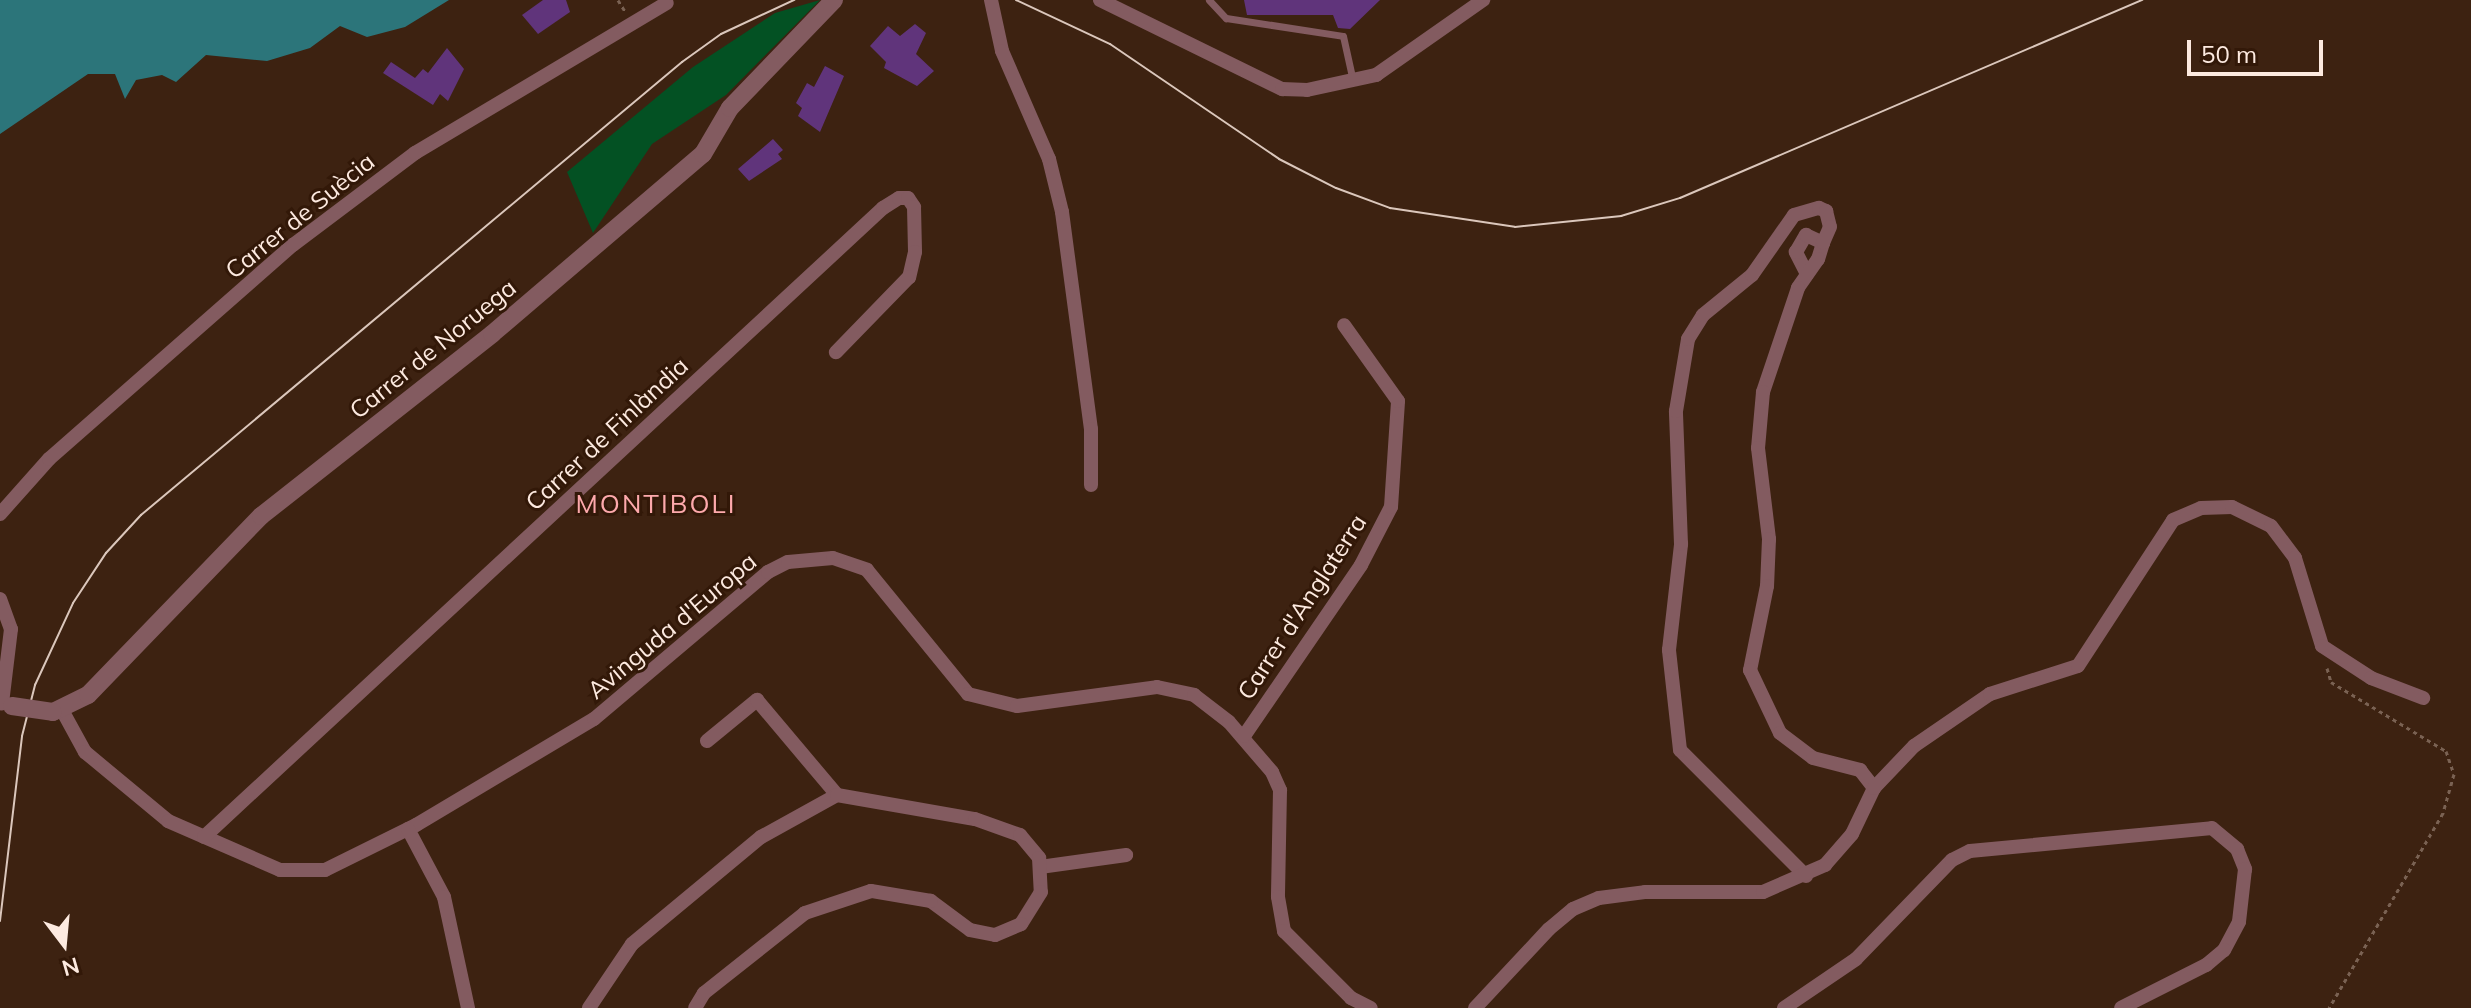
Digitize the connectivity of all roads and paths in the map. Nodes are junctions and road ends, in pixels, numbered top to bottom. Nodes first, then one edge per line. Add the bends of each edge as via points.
1 (618, 0) edge
2 (1100, 0) edge
3 (1209, 0) edge
4 (1483, 0) edge
5 (667, 3) dead end
6 (830, 3) edge
7 (991, 5) edge
8 (626, 10) dead end
9 (1353, 81) junction
10 (1823, 243) junction
11 (1807, 274) junction
12 (1344, 325) dead end
13 (836, 352) dead end
14 (1091, 485) dead end
15 (0, 514) edge
16 (0, 599) edge
17 (2322, 646) junction
18 (2423, 698) dead end
19 (4, 705) edge
20 (58, 711) junction
21 (1244, 736) junction
22 (707, 741) dead end
23 (1874, 788) junction
24 (837, 795) junction
25 (408, 829) junction
26 (204, 837) junction
27 (1126, 855) dead end
28 (1040, 867) junction
29 (1806, 876) junction
30 (468, 1008) edge
31 (589, 1008) edge
32 (695, 1008) edge
33 (1371, 1008) edge
34 (1475, 1008) edge
35 (1784, 1008) edge
36 (2121, 1008) edge
37 (2329, 1008) edge

1 - 8 path
2 - 9 street via 1282,89
3 - 9 lane via 1226,18 1343,36
4 - 9 street via 1376,75
5 - 15 street, Carrer de Suècia via 415,153 293,245 49,459
6 - 20 street, Carrer de Noruega via 730,108 703,154 492,334 261,516 88,695
7 - 14 street via 1002,51 1049,159 1062,212 1091,429
10 - 11 street
10 - 11 street via 1806,235 1796,252
10 - 29 street via 1830,227 1826,211 1794,215 1752,275 1703,315 1688,339 1676,411 1681,544 1669,640 1680,750
11 - 23 street via 1763,392 1758,448 1769,539 1767,586 1750,670 1780,733 1813,758 1860,770
12 - 21 street, Carrer d'Anglaterra via 1398,401 1391,507 1361,565
13 - 26 street, Carrer de Finlàndia via 909,277 915,252 914,207 908,198 883,208
16 - 19 street via 11,629
17 - 18 street via 2371,678
17 - 23 street via 2295,558 2271,526 2232,507 2201,508 2173,520 2078,666 1990,694 1914,746
17 - 37 path via 2331,682 2433,740 2446,751 2454,774 2443,813
19 - 20 street, bridge
20 - 26 street, Avinguda d'Europa via 85,752 168,821
21 - 25 street, Avinguda d'Europa via 1194,695 1168,688 1138,687 1017,706 978,699 949,676 867,570 833,558 811,557 788,562 747,587 594,719
21 - 33 street, Avinguda d'Europa via 1280,790 1278,897 1284,931 1351,998
22 - 24 street via 757,700
23 - 29 street via 1852,834 1825,865
24 - 28 street via 990,824 1020,835
24 - 31 street via 761,837 632,944
25 - 26 street, Avinguda d'Europa via 325,870 280,870
25 - 30 street via 444,897
27 - 28 street
28 - 32 street via 1041,892 1021,924 995,935 970,930 931,901 871,891 805,913 704,993
29 - 34 street via 1741,895 1645,892 1599,898 1573,909 1549,929
35 - 36 street via 1856,959 1952,860 1970,851 2212,828 2237,849 2245,869 2239,922 2224,950 2206,965

